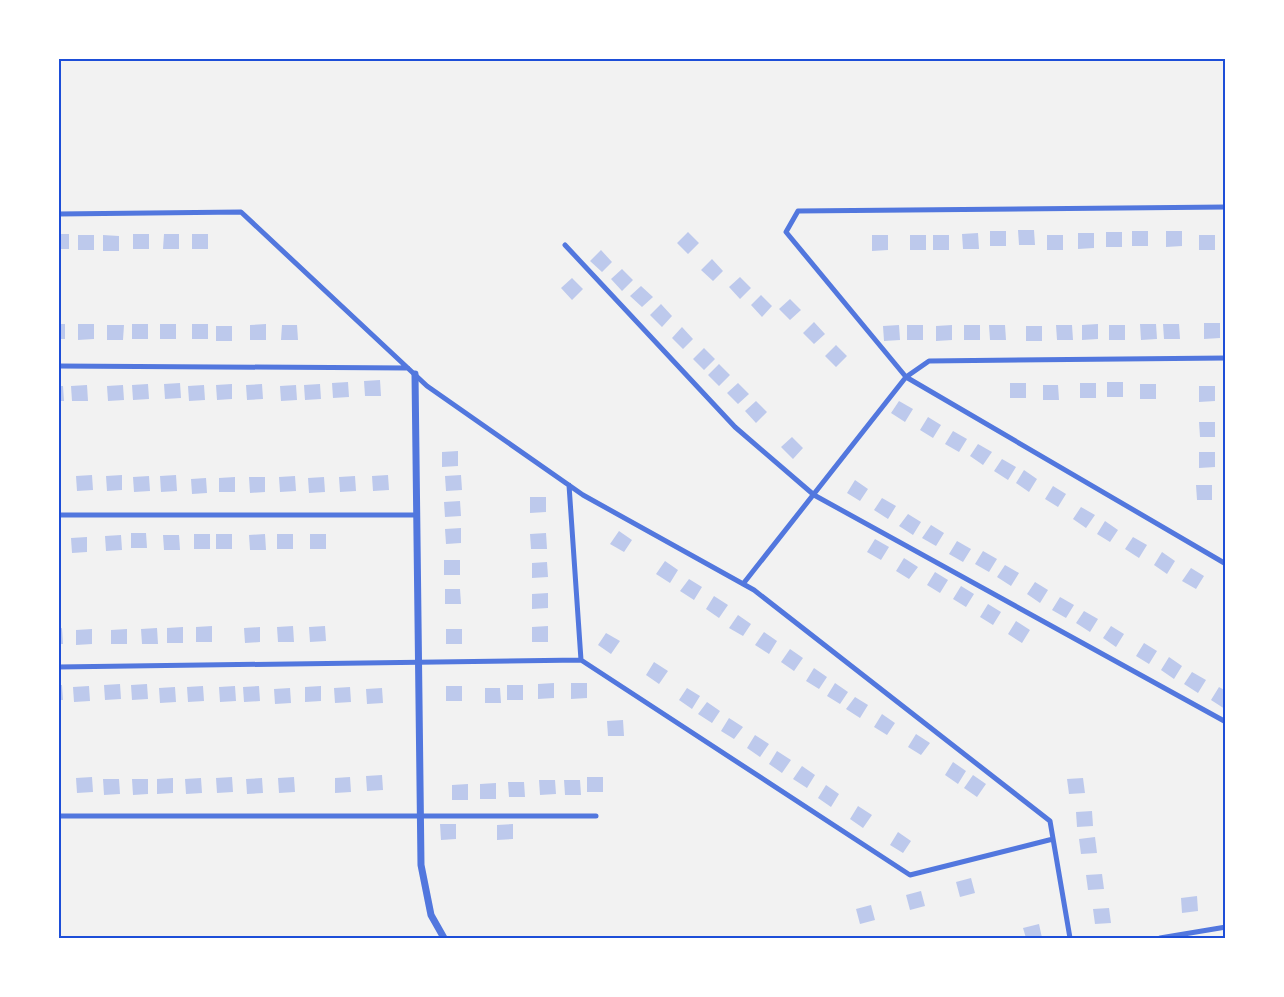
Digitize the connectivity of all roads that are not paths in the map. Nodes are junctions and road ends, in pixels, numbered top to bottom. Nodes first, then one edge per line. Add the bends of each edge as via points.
1 (1226, 207) edge
2 (58, 214) edge
3 (565, 245) dead end
4 (1226, 358) edge
5 (58, 366) edge
6 (408, 368) junction
7 (415, 375) junction
8 (906, 377) junction
9 (568, 485) junction
10 (814, 495) junction
11 (417, 515) junction
12 (58, 516) edge
13 (1226, 564) edge
14 (743, 585) junction
15 (581, 660) junction
16 (418, 664) junction
17 (58, 667) edge
18 (1226, 722) edge
19 (58, 816) edge
20 (420, 816) junction
21 (596, 816) dead end
22 (1053, 839) junction
23 (1226, 927) edge
24 (444, 939) edge
25 (1070, 939) edge
26 (1160, 939) edge

1 - 8 street via 798,211 786,232
2 - 6 street via 241,212
3 - 10 street via 735,427
4 - 8 street via 929,361
5 - 6 street
6 - 7 street
7 - 9 street
7 - 11 street
8 - 10 street
8 - 13 street
9 - 14 street
9 - 15 street
10 - 14 street
10 - 18 street
11 - 12 street
11 - 16 street
14 - 22 street via 1050,821
15 - 16 street
15 - 22 street via 910,875
16 - 17 street
16 - 20 street
19 - 20 street
20 - 21 street
20 - 24 street via 421,865 431,915
22 - 25 street
23 - 26 street

